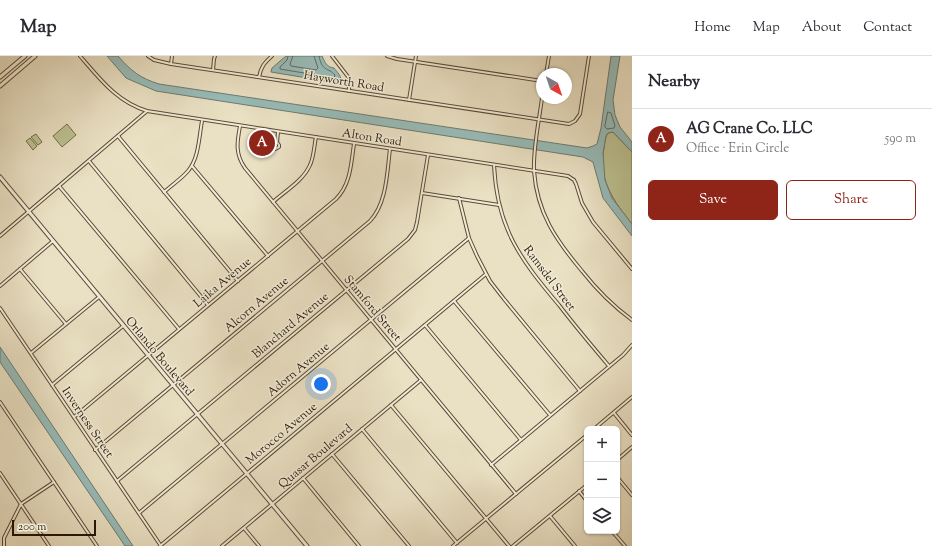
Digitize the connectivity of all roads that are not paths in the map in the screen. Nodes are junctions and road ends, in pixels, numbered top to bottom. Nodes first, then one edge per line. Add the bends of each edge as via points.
1 (25, 56) edge
2 (35, 56) edge
3 (80, 56) edge
4 (148, 56) edge
5 (172, 56) edge
6 (215, 56) edge
7 (272, 56) edge
8 (332, 56) edge
9 (387, 56) edge
10 (416, 56) edge
11 (549, 56) edge
12 (589, 56) edge
13 (415, 62) junction
14 (171, 64) junction
15 (547, 68) edge
16 (213, 70) junction
17 (0, 77) edge
18 (259, 77) junction
19 (536, 80) edge
20 (0, 86) edge
21 (348, 91) junction
22 (409, 100) junction
23 (541, 104) edge
24 (147, 111) junction
25 (202, 120) junction
26 (539, 120) junction
27 (240, 126) junction
28 (278, 132) junction
29 (118, 136) junction
30 (316, 137) junction
31 (276, 142) dead end
32 (354, 143) junction
33 (390, 149) junction
34 (428, 155) junction
35 (89, 161) junction
36 (494, 165) junction
37 (192, 166) junction
38 (534, 171) junction
39 (0, 177) edge
40 (59, 186) junction
41 (164, 192) junction
42 (422, 193) junction
43 (459, 198) junction
44 (272, 202) junction
45 (499, 205) junction
46 (29, 212) junction
47 (297, 232) junction
48 (0, 236) edge
49 (469, 238) junction
50 (53, 241) junction
51 (268, 256) junction
52 (322, 261) junction
53 (20, 269) junction
54 (632, 269) edge
55 (486, 274) junction
56 (238, 281) junction
57 (0, 286) edge
58 (346, 291) junction
59 (99, 296) junction
60 (454, 300) junction
61 (208, 305) junction
62 (0, 308) edge
63 (371, 320) junction
64 (632, 320) edge
65 (66, 324) junction
66 (425, 325) junction
67 (124, 326) junction
68 (179, 330) junction
69 (632, 345) edge
70 (395, 350) junction
71 (31, 354) junction
72 (148, 355) junction
73 (609, 366) junction
74 (421, 380) junction
75 (173, 385) junction
76 (52, 386) junction
77 (580, 391) junction
78 (632, 397) edge
79 (0, 402) edge
80 (391, 405) junction
81 (614, 413) junction
82 (198, 414) junction
83 (550, 416) junction
84 (74, 418) junction
85 (598, 426) edge
86 (362, 429) junction
87 (632, 435) edge
88 (584, 437) edge
89 (521, 440) junction
90 (222, 444) junction
91 (632, 447) edge
92 (95, 450) junction
93 (332, 454) junction
94 (620, 457) edge
95 (491, 465) junction
96 (0, 473) edge
97 (247, 473) junction
98 (303, 478) junction
99 (620, 481) edge
100 (54, 482) junction
101 (117, 482) junction
102 (584, 487) edge
103 (579, 491) junction
104 (516, 494) junction
105 (632, 495) edge
106 (585, 498) edge
107 (21, 504) junction
108 (272, 504) junction
109 (139, 514) junction
110 (550, 516) junction
111 (486, 519) junction
112 (244, 528) junction
113 (615, 534) edge
114 (456, 543) junction
115 (4, 546) edge
116 (49, 546) edge
117 (97, 546) edge
118 (160, 546) edge
119 (222, 546) edge
120 (259, 546) edge
121 (307, 546) edge
122 (359, 546) edge
123 (409, 546) edge
124 (453, 546) edge
125 (509, 546) edge
126 (513, 546) edge
127 (574, 546) edge
128 (625, 546) edge

1 - 17 street
2 - 20 street
3 - 24 street, Alton Road via 114,95
4 - 14 street, Hayworth Road
5 - 14 street
6 - 16 street
7 - 18 street via 263,64
8 - 21 street via 349,78
9 - 13 street
10 - 13 street
11 - 15 street
12 - 26 street, Hayworth Road via 579,118 569,124
13 - 19 street
13 - 22 street
14 - 16 street, Hayworth Road
16 - 18 street, Hayworth Road
18 - 21 street, Hayworth Road
21 - 22 street, Hayworth Road
22 - 26 street, Hayworth Road
23 - 26 street
24 - 25 street, Alton Road
24 - 29 street
25 - 27 street, Alton Road
25 - 37 street
26 - 38 street
27 - 28 street, Alton Road
27 - 44 street, Stamford Street via 237,150 240,161
28 - 30 street, Alton Road
28 - 31 street
29 - 35 street
29 - 41 street
30 - 32 street, Alton Road
30 - 44 street via 307,171
32 - 33 street, Alton Road
32 - 47 street, Laika Avenue via 343,191
33 - 34 street, Alton Road
33 - 52 street, Alcorn Avenue via 382,199 377,212 370,221
34 - 36 street, Alton Road
34 - 42 street, Blanchard Avenue
35 - 40 street
35 - 61 street
36 - 38 street, Alton Road
36 - 45 street, Ramsdel Street
37 - 41 street
37 - 51 street
38 - 54 street, Alton Road via 568,176 574,180 590,218
38 - 64 street via 540,203 556,239 598,291
39 - 46 street, Orlando Boulevard
40 - 46 street
40 - 68 street
41 - 56 street
42 - 43 street
42 - 58 street, Blanchard Avenue via 418,222 411,236
43 - 45 street
43 - 49 street
44 - 47 street, Stamford Street
45 - 73 street, Ramsdel Street via 509,235 526,265
46 - 48 street
46 - 50 street, Orlando Boulevard
47 - 51 street, Laika Avenue
47 - 52 street, Stamford Street
49 - 55 street
49 - 63 street, Adorn Avenue
50 - 53 street
50 - 59 street, Orlando Boulevard
51 - 56 street, Laika Avenue
52 - 58 street, Stamford Street
52 - 75 street, Alcorn Avenue
53 - 57 street
53 - 65 street
55 - 60 street, Morocco Avenue
55 - 77 street
56 - 61 street, Laika Avenue
58 - 63 street, Stamford Street
58 - 82 street, Blanchard Avenue
59 - 65 street
59 - 67 street, Orlando Boulevard
60 - 66 street, Morocco Avenue
60 - 83 street
61 - 68 street, Laika Avenue
62 - 71 street, Inverness Street
63 - 70 street, Stamford Street
63 - 90 street, Adorn Avenue
65 - 71 street
66 - 70 street, Morocco Avenue
66 - 89 street
67 - 72 street, Orlando Boulevard
67 - 76 street
68 - 72 street, Laika Avenue
69 - 73 street
70 - 74 street, Stamford Street
70 - 97 street, Morocco Avenue
71 - 76 street, Inverness Street
72 - 75 street, Orlando Boulevard
72 - 84 street, Laika Avenue
73 - 77 street
74 - 80 street, Quasar Boulevard
74 - 95 street, Stamford Street
75 - 82 street, Orlando Boulevard
75 - 92 street, Alcorn Avenue
76 - 84 street, Inverness Street
77 - 83 street
78 - 81 street
79 - 100 street
80 - 86 street, Quasar Boulevard
80 - 111 street
81 - 85 street
81 - 87 street
82 - 90 street, Orlando Boulevard
82 - 101 street, Blanchard Avenue
83 - 89 street
84 - 92 street, Inverness Street
86 - 93 street, Quasar Boulevard
86 - 114 street
88 - 104 street
89 - 95 street
90 - 97 street, Orlando Boulevard
90 - 109 street, Adorn Avenue
91 - 94 street
92 - 101 street, Inverness Street
93 - 98 street, Quasar Boulevard
93 - 123 street
95 - 104 street, Stamford Street
96 - 107 street
97 - 108 street, Orlando Boulevard
97 - 118 street, Morocco Avenue
98 - 108 street, Quasar Boulevard
98 - 122 street
99 - 105 street
100 - 107 street
100 - 117 street
101 - 109 street, Inverness Street
102 - 103 street
103 - 106 street
103 - 110 street
104 - 111 street
107 - 115 street via 4,538
107 - 116 street
108 - 112 street, Quasar Boulevard
108 - 121 street, Orlando Boulevard
109 - 118 street, Inverness Street
110 - 126 street
110 - 127 street
111 - 114 street
111 - 125 street
112 - 119 street, Quasar Boulevard
112 - 120 street
113 - 128 street
114 - 124 street

